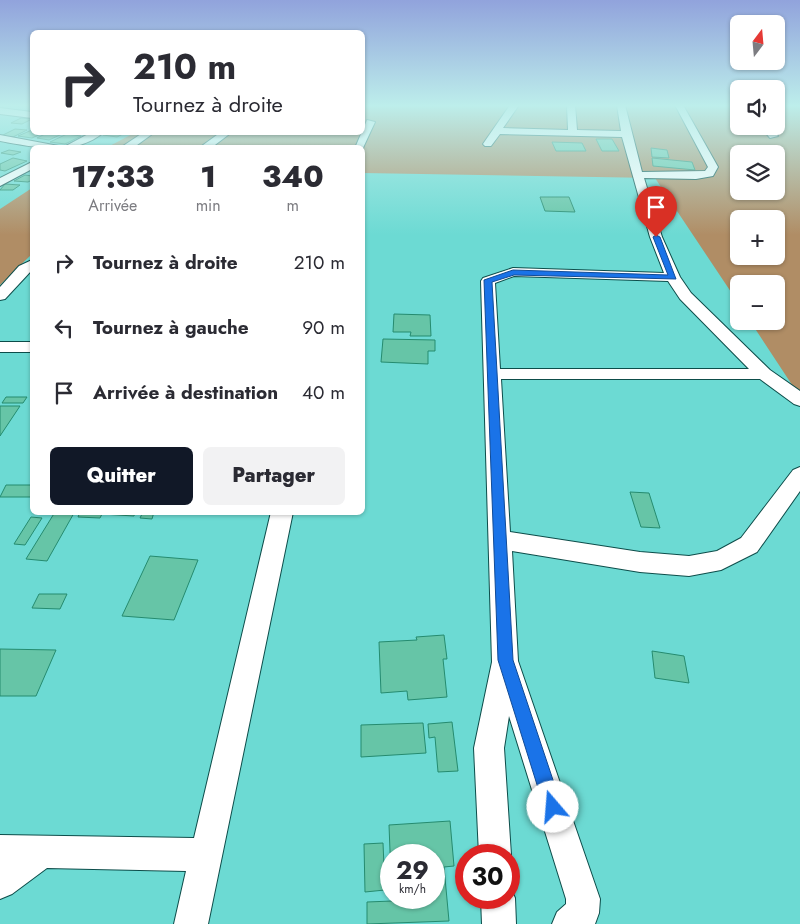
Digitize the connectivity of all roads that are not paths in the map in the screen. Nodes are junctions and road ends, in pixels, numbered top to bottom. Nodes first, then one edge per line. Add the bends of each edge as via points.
1 (630, 148) edge
2 (702, 148) edge
3 (30, 166) edge
4 (638, 175) junction
5 (3, 178) edge
6 (30, 265) edge
7 (673, 277) junction
8 (0, 296) edge
9 (0, 347) edge
10 (30, 347) edge
11 (491, 374) junction
12 (764, 374) junction
13 (800, 400) edge
14 (800, 475) edge
15 (281, 515) edge
16 (501, 540) junction
17 (505, 660) junction
18 (494, 844) edge
19 (0, 851) edge
20 (42, 852) junction
21 (207, 855) junction
22 (0, 882) edge
23 (498, 909) edge
24 (191, 924) edge
25 (499, 924) edge
26 (569, 924) edge

1 - 4 street
2 - 4 street via 713,168 709,174
3 - 5 street
4 - 7 street via 656,237
6 - 8 street
7 - 11 street via 513,272 488,280
7 - 12 street via 685,296
9 - 10 street
11 - 12 street
11 - 16 street
12 - 13 street
14 - 16 street via 749,545 721,560 689,566 640,562
15 - 21 street
16 - 17 street
17 - 18 street via 489,748
17 - 26 street via 583,899 582,913
19 - 20 street
20 - 21 street
20 - 22 street
21 - 24 street
23 - 25 street

